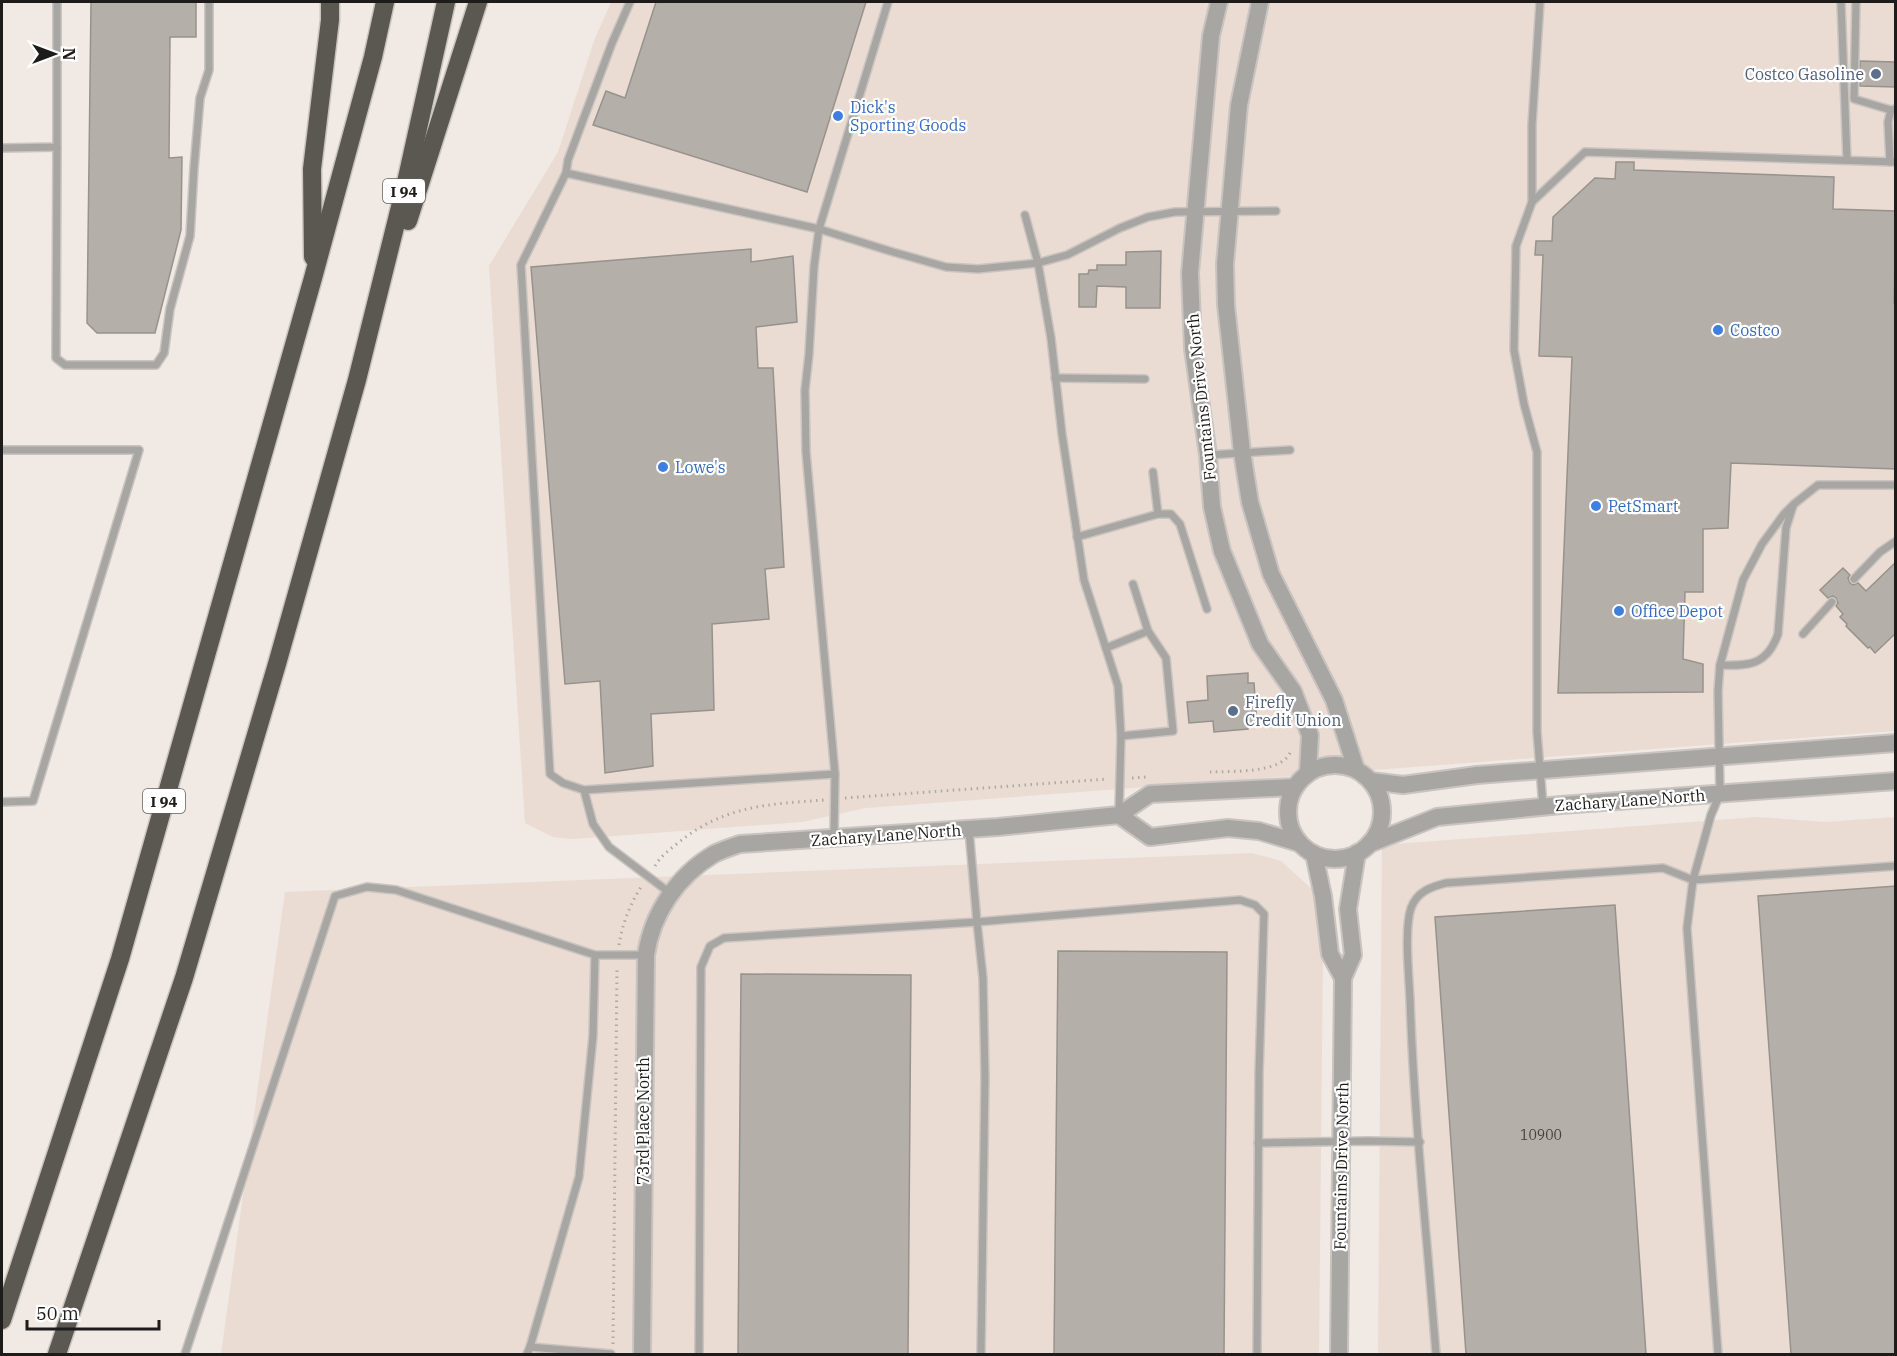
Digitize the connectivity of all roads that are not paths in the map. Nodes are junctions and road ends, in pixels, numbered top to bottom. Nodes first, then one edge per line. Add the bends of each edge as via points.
1 (57, 2) edge
2 (209, 2) edge
3 (330, 2) edge
4 (385, 2) edge
5 (446, 2) edge
6 (478, 2) edge
7 (630, 2) edge
8 (888, 2) edge
9 (1219, 2) edge
10 (1260, 2) edge
11 (1540, 2) edge
12 (1841, 2) edge
13 (1856, 2) edge
14 (1893, 109) edge
15 (57, 147) junction
16 (2, 148) edge
17 (1847, 160) junction
18 (1893, 162) edge
19 (566, 172) junction
20 (1532, 202) junction
21 (1196, 211) junction
22 (1229, 211) junction
23 (1276, 211) dead end
24 (1025, 214) dead end
25 (819, 229) junction
26 (1038, 263) junction
27 (313, 278) junction
28 (1055, 378) junction
29 (1145, 379) dead end
30 (357, 380) junction
31 (2, 450) edge
32 (1290, 450) dead end
33 (1242, 452) junction
34 (1208, 455) junction
35 (1153, 472) dead end
36 (1896, 485) edge
37 (1794, 504) junction
38 (1158, 514) junction
39 (1077, 537) junction
40 (1896, 541) edge
41 (1854, 579) dead end
42 (1133, 584) dead end
43 (1832, 603) dead end
44 (1207, 609) dead end
45 (1148, 631) junction
46 (1803, 634) dead end
47 (1106, 648) junction
48 (1720, 665) junction
49 (1121, 736) junction
50 (1896, 743) edge
51 (1719, 757) junction
52 (1356, 770) junction
53 (1541, 771) junction
54 (1308, 773) junction
55 (835, 774) junction
56 (1371, 781) junction
57 (1896, 781) edge
58 (1294, 787) junction
59 (584, 790) junction
60 (1720, 794) junction
61 (2, 802) edge
62 (1543, 806) junction
63 (1119, 815) junction
64 (969, 830) junction
65 (834, 839) junction
66 (1299, 843) junction
67 (1363, 849) junction
68 (1314, 855) junction
69 (1896, 866) edge
70 (1693, 880) junction
71 (670, 893) junction
72 (977, 922) junction
73 (595, 955) junction
74 (646, 955) junction
75 (1343, 978) junction
76 (1341, 1142) junction
77 (1420, 1142) junction
78 (1258, 1143) junction
79 (2, 1320) edge
80 (529, 1351) edge
81 (57, 1354) edge
82 (185, 1354) edge
83 (611, 1354) edge
84 (642, 1354) edge
85 (699, 1354) edge
86 (981, 1354) edge
87 (1257, 1354) edge
88 (1339, 1354) edge
89 (1436, 1354) edge
90 (1718, 1354) edge

1 - 15 lane
2 - 15 lane via 208,70 200,98 190,236 170,309 164,353 156,365 65,366 56,358
3 - 27 highway via 312,169
4 - 27 highway, I 94
5 - 30 highway, I 94
6 - 30 highway
7 - 19 lane
8 - 25 lane
9 - 21 street, Fountains Drive North via 1211,36
10 - 22 street via 1239,105
11 - 20 lane via 1532,125
12 - 17 lane
13 - 14 lane via 1854,99
14 - 18 lane via 1888,122
15 - 16 lane
17 - 18 lane
17 - 20 lane via 1586,152
19 - 25 lane
19 - 59 lane via 520,265 550,774 562,783
20 - 53 lane via 1516,246 1514,350 1537,452 1537,732
21 - 22 lane
21 - 26 lane via 1148,218 1067,255
21 - 34 street, Fountains Drive North via 1190,273 1193,349
22 - 23 lane
22 - 33 street via 1226,305
24 - 26 lane
25 - 26 lane via 946,267 987,269
25 - 55 lane via 805,390 806,452
26 - 28 lane
27 - 79 highway, I 94 via 120,959
28 - 29 lane
28 - 39 lane
30 - 81 highway, I 94 via 184,978
31 - 61 lane via 139,450 33,801
32 - 33 lane
33 - 34 lane
33 - 52 street via 1250,502 1271,574 1334,700
34 - 54 street, Fountains Drive North via 1212,507 1222,551 1260,644 1293,691 1310,735
35 - 38 lane
36 - 37 lane via 1818,485
37 - 48 lane via 1762,544 1743,580
37 - 48 lane via 1786,528 1778,634 1773,648 1762,659 1744,666
38 - 39 lane
38 - 44 lane via 1171,514 1179,524
39 - 47 lane via 1084,580
40 - 41 lane
42 - 45 lane
43 - 46 lane
45 - 47 lane
45 - 49 lane via 1166,658 1173,731
47 - 49 lane via 1118,686
48 - 51 lane
49 - 63 lane
50 - 51 street
51 - 53 street
51 - 60 lane
52 - 54 street via 1332,765
52 - 56 street
53 - 56 street via 1403,785
53 - 62 lane
54 - 58 street
55 - 59 lane
55 - 65 lane
56 - 67 street via 1382,806 1382,820
57 - 60 street, Zachary Lane North
58 - 63 street, Zachary Lane North via 1150,794
58 - 66 street via 1288,816
59 - 71 lane via 593,824 609,847
60 - 62 street, Zachary Lane North
60 - 70 lane
62 - 67 street, Zachary Lane North via 1437,817
63 - 64 street, Zachary Lane North
63 - 66 street via 1150,837 1228,828 1259,831
64 - 65 street, Zachary Lane North
64 - 72 lane
65 - 71 street, Zachary Lane North via 740,844 693,868
66 - 68 street
67 - 68 street via 1343,858
67 - 75 street, Fountains Drive North via 1348,909 1353,955
68 - 75 street, Fountains Drive North via 1330,954
69 - 70 lane
70 - 77 lane via 1663,868 1446,883 1432,886 1418,896 1410,910 1408,941
70 - 90 lane via 1687,928
71 - 74 street, 73rd Place North via 648,939
72 - 78 lane via 1240,900 1255,905 1264,914
72 - 85 lane via 724,939 710,946 701,967
72 - 86 lane via 983,978 985,1077
73 - 74 lane
73 - 80 lane via 593,1036 579,1177
73 - 82 lane via 396,890 367,887 335,896
74 - 84 street, 73rd Place North
75 - 76 street, Fountains Drive North
76 - 77 lane
76 - 78 lane
76 - 88 street, Fountains Drive North
77 - 89 lane
78 - 87 lane
80 - 83 lane

